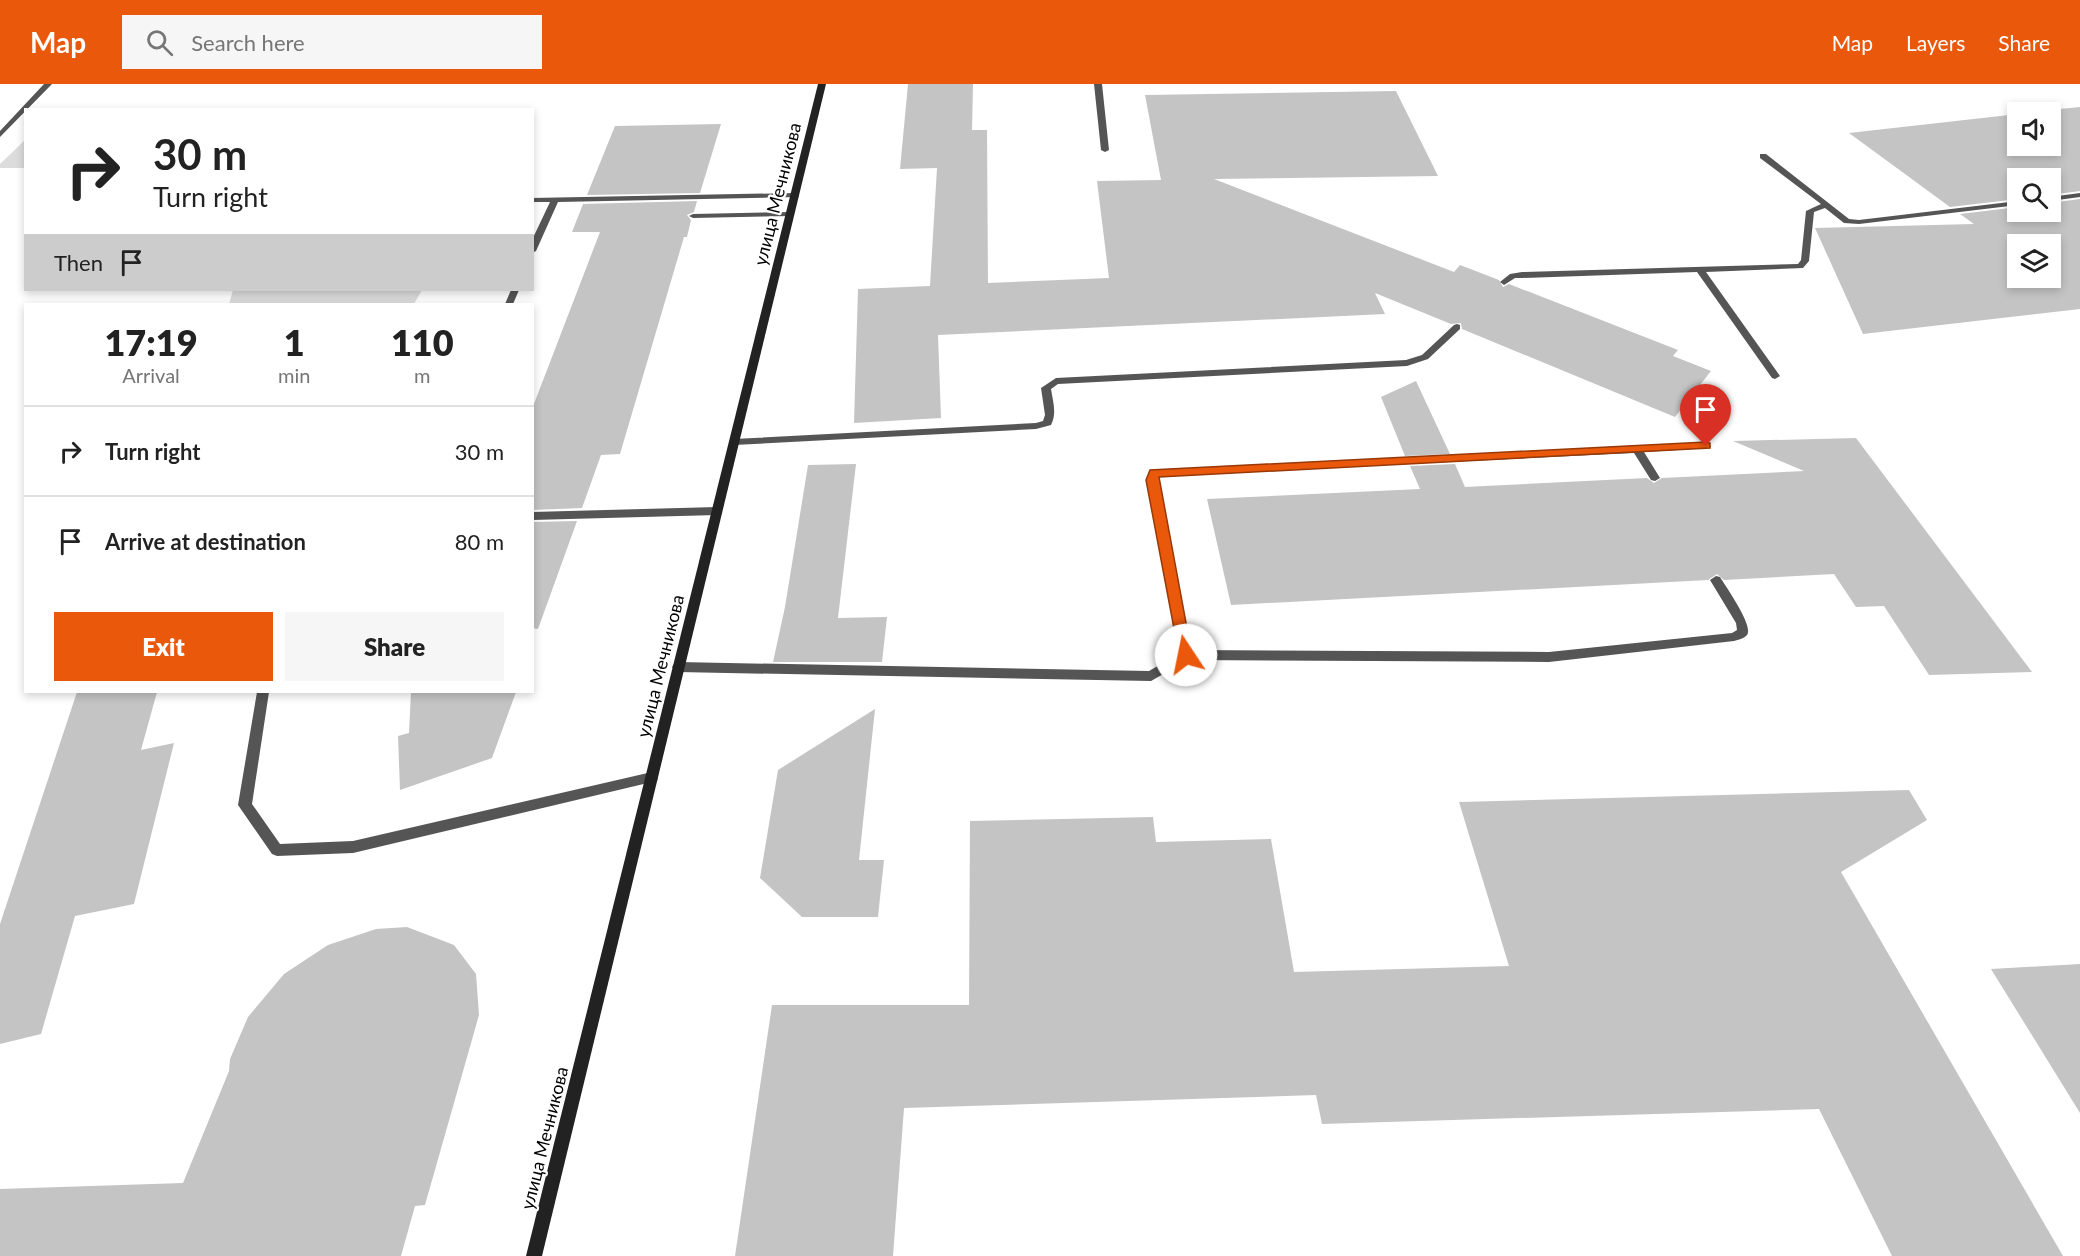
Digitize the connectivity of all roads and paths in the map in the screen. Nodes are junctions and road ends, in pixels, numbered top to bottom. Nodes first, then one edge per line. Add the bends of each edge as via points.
1 (48, 84) edge
2 (822, 84) edge
3 (1098, 84) edge
4 (25, 108) edge
5 (24, 110) edge
6 (0, 135) edge
7 (1105, 150) dead end
8 (1763, 156) dead end
9 (795, 195) junction
10 (2080, 195) edge
11 (2061, 198) edge
12 (555, 199) junction
13 (534, 200) edge
14 (2007, 204) edge
15 (1824, 206) junction
16 (790, 214) junction
17 (693, 216) dead end
18 (1863, 222) junction
19 (1871, 228) dead end
20 (534, 246) edge
21 (1700, 270) junction
22 (1503, 282) dead end
23 (1457, 327) dead end
24 (1775, 376) dead end
25 (734, 442) junction
26 (1706, 446) dead end
27 (1637, 449) junction
28 (1655, 478) dead end
29 (717, 511) junction
30 (534, 516) edge
31 (1716, 580) dead end
32 (1186, 655) junction
33 (678, 667) junction
34 (263, 693) edge
35 (652, 777) junction
36 (534, 1256) edge

1 - 4 lane
2 - 9 main road, улица Мечникова
3 - 7 lane
5 - 6 lane
8 - 15 lane
9 - 12 lane
9 - 16 main road, улица Мечникова
10 - 11 lane
12 - 13 lane
12 - 20 lane
14 - 18 lane
15 - 18 lane via 1847,221
15 - 21 lane via 1810,211 1805,261 1800,266
16 - 17 lane
16 - 25 main road, улица Мечникова
18 - 19 lane
21 - 22 lane via 1522,275
21 - 24 lane
23 - 25 lane via 1425,357 1407,363 1050,382 1046,388 1050,415 1047,423 1036,426
25 - 29 main road, улица Мечникова
26 - 27 lane
27 - 28 lane
27 - 32 lane via 1154,473 1152,480
29 - 30 lane
29 - 33 main road, улица Мечникова
31 - 32 lane via 1742,623 1743,632 1734,637 1549,657
32 - 33 lane via 1150,676
33 - 35 main road, улица Мечникова
34 - 35 lane via 245,805 277,850 353,847
35 - 36 main road, улица Мечникова

